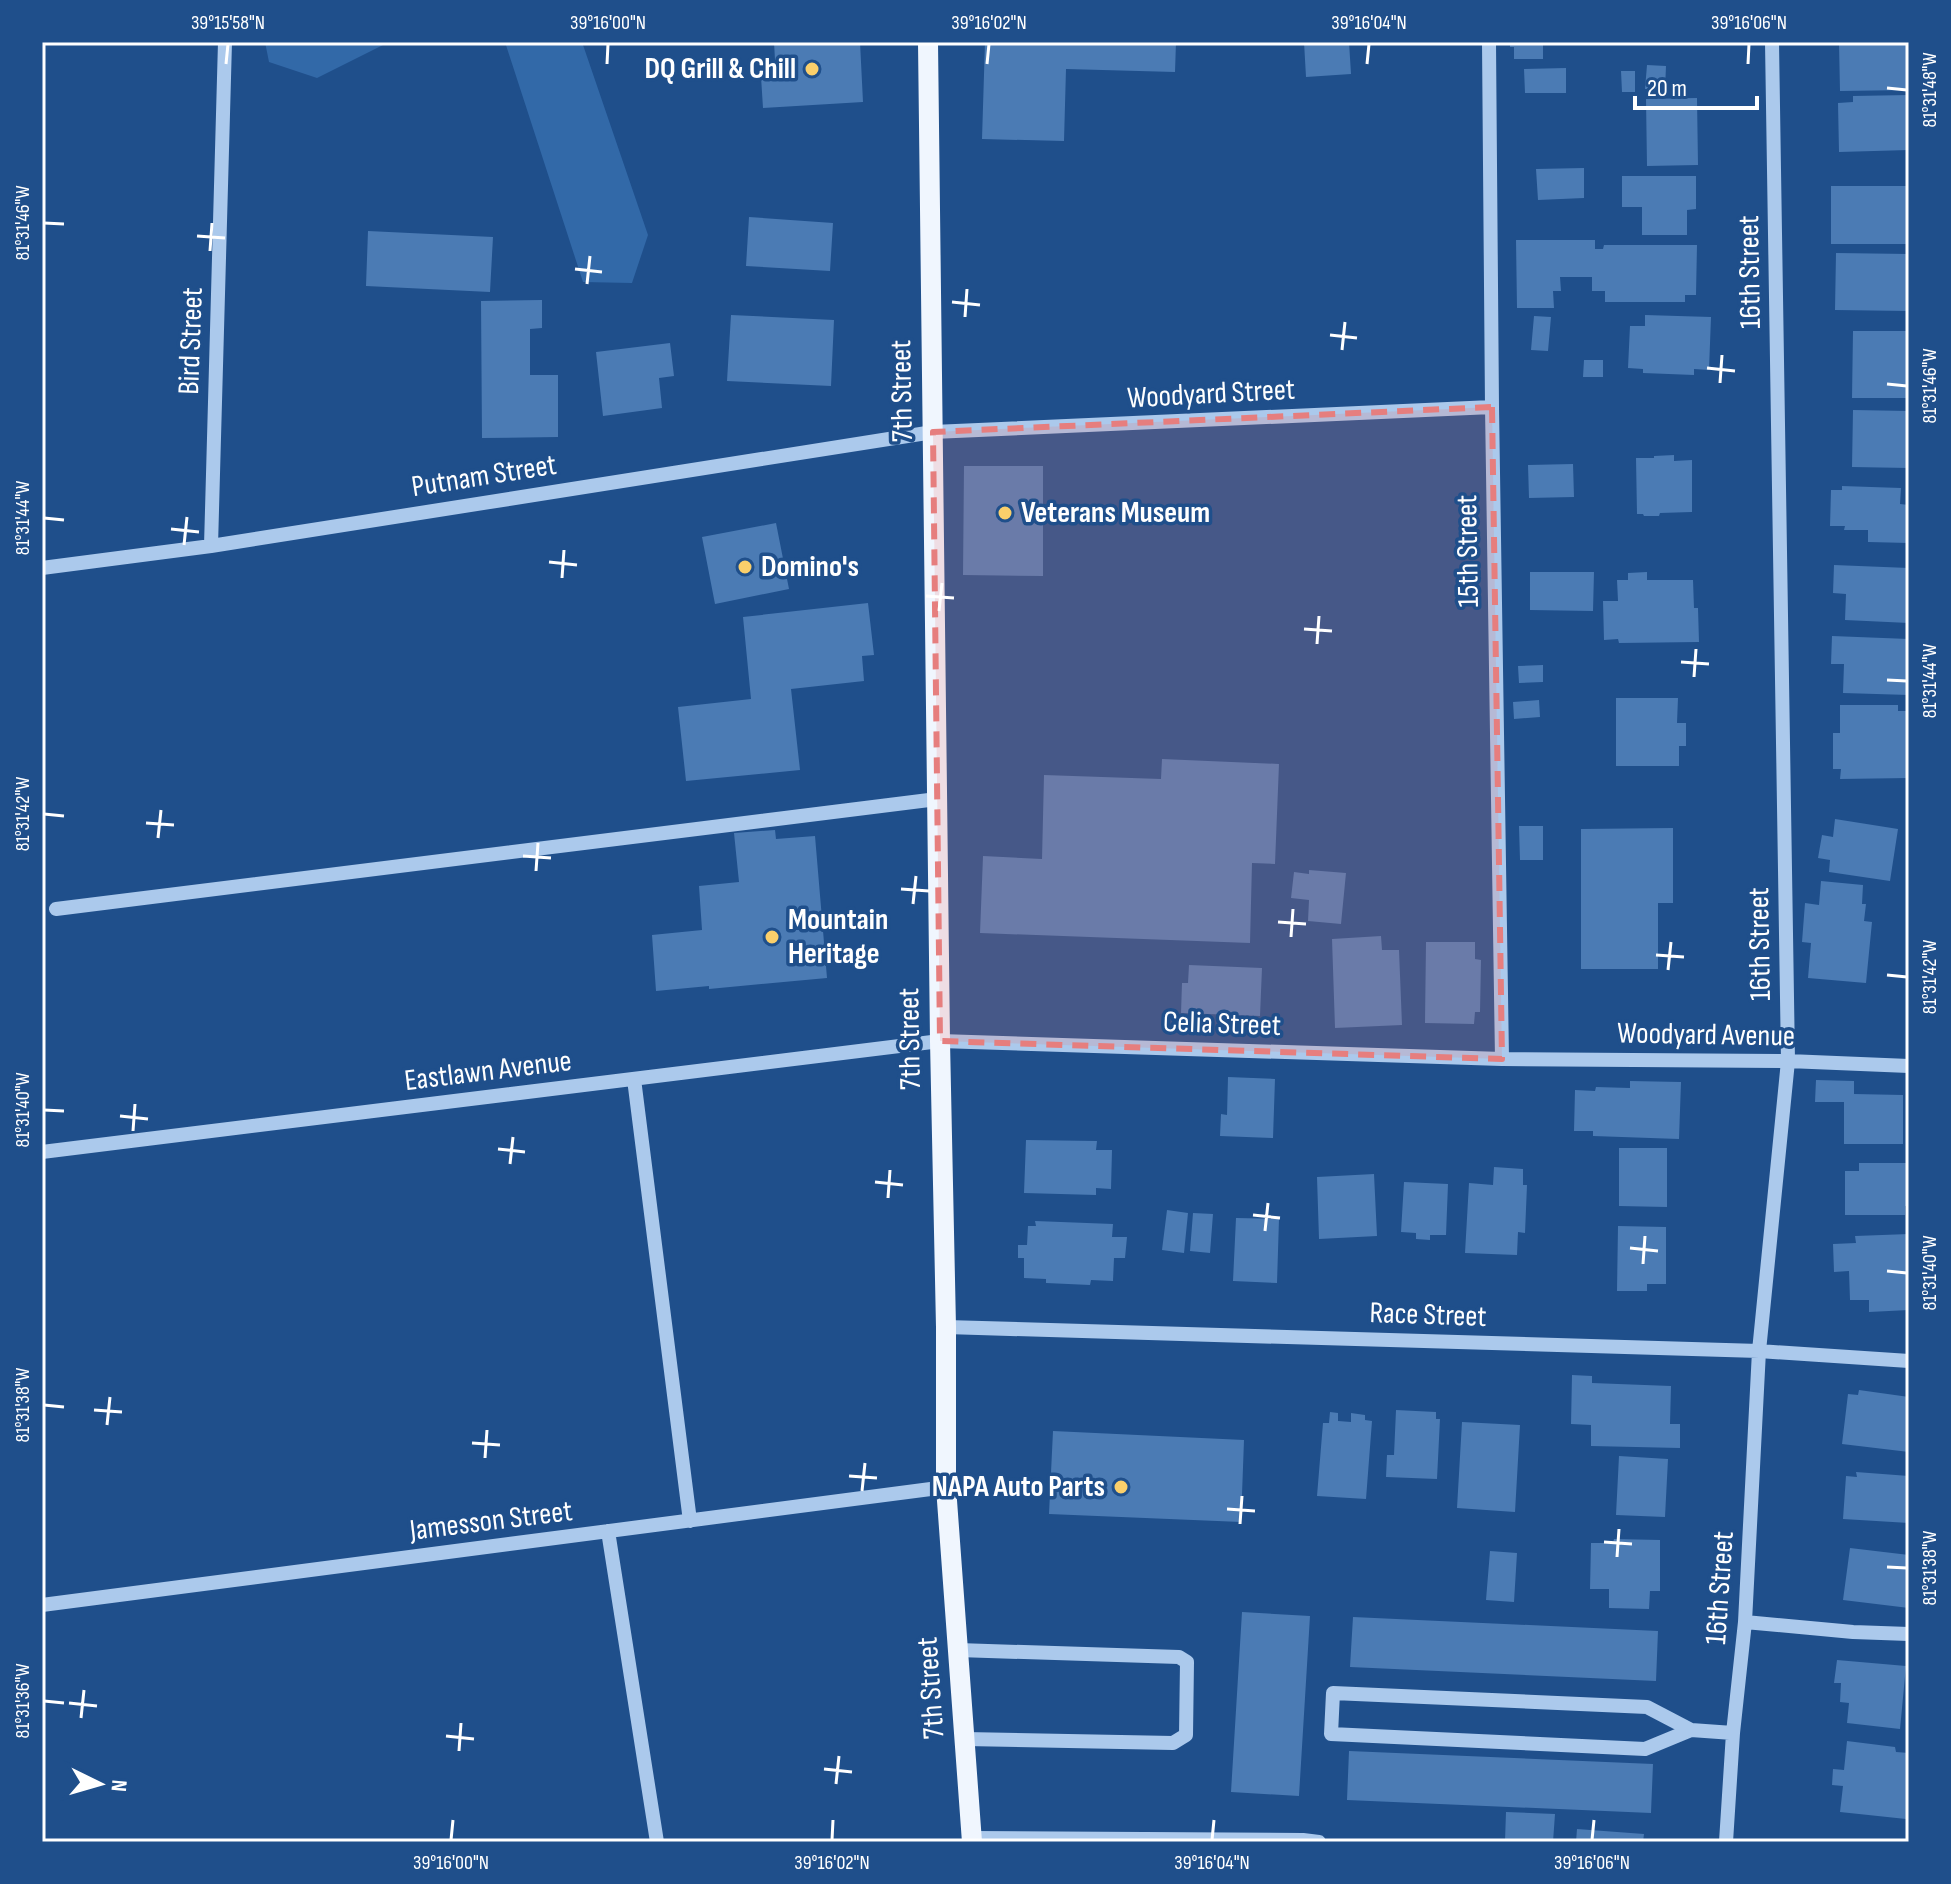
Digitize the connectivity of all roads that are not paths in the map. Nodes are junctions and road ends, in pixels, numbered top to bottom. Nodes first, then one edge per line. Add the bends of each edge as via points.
1 (225, 42) edge
2 (928, 42) edge
3 (1489, 42) edge
4 (1772, 42) edge
5 (1492, 407) junction
6 (933, 432) junction
7 (211, 546) junction
8 (42, 568) edge
9 (937, 799) junction
10 (56, 909) dead end
11 (940, 1041) junction
12 (1502, 1059) junction
13 (1788, 1061) junction
14 (1909, 1066) edge
15 (634, 1079) junction
16 (42, 1152) edge
17 (946, 1327) junction
18 (1759, 1351) junction
19 (1909, 1361) edge
20 (946, 1487) junction
21 (690, 1521) junction
22 (608, 1531) junction
23 (42, 1605) edge
24 (1745, 1622) junction
25 (1909, 1634) edge
26 (958, 1650) junction
27 (1691, 1730) junction
28 (1733, 1733) junction
29 (965, 1739) junction
30 (972, 1840) edge
31 (657, 1842) edge
32 (1319, 1842) edge
33 (1726, 1842) edge

1 - 7 street, Bird Street
2 - 6 main road, 7th Street
3 - 5 street, 15th Street
4 - 13 street, 16th Street
5 - 6 street, Woodyard Street
5 - 12 street, 15th Street
6 - 7 street, Putnam Street
6 - 9 main road, 7th Street
7 - 8 street, Putnam Street
9 - 10 street
9 - 11 main road, 7th Street
11 - 12 street, Celia Street
11 - 15 street, Eastlawn Avenue
11 - 17 main road, 7th Street
12 - 13 street, Woodyard Avenue
13 - 14 street, Woodyard Avenue
13 - 18 street, 16th Street
15 - 16 street, Eastlawn Avenue
15 - 21 street
17 - 18 street, Race Street
17 - 20 main road, 7th Street
18 - 19 street, Race Street
18 - 24 street, 16th Street
20 - 21 street, Jamesson Street
20 - 26 main road, 7th Street
21 - 22 street, Jamesson Street
22 - 23 street, Jamesson Street
22 - 31 street
24 - 25 street
24 - 28 street, 16th Street
26 - 29 main road, 7th Street
26 - 29 street via 1179,1657 1187,1662 1186,1735 1173,1743
27 - 27 street via 1647,1707 1333,1693 1331,1734 1645,1749
27 - 28 street
28 - 33 street, 16th Street
29 - 30 main road, 7th Street
30 - 32 street

